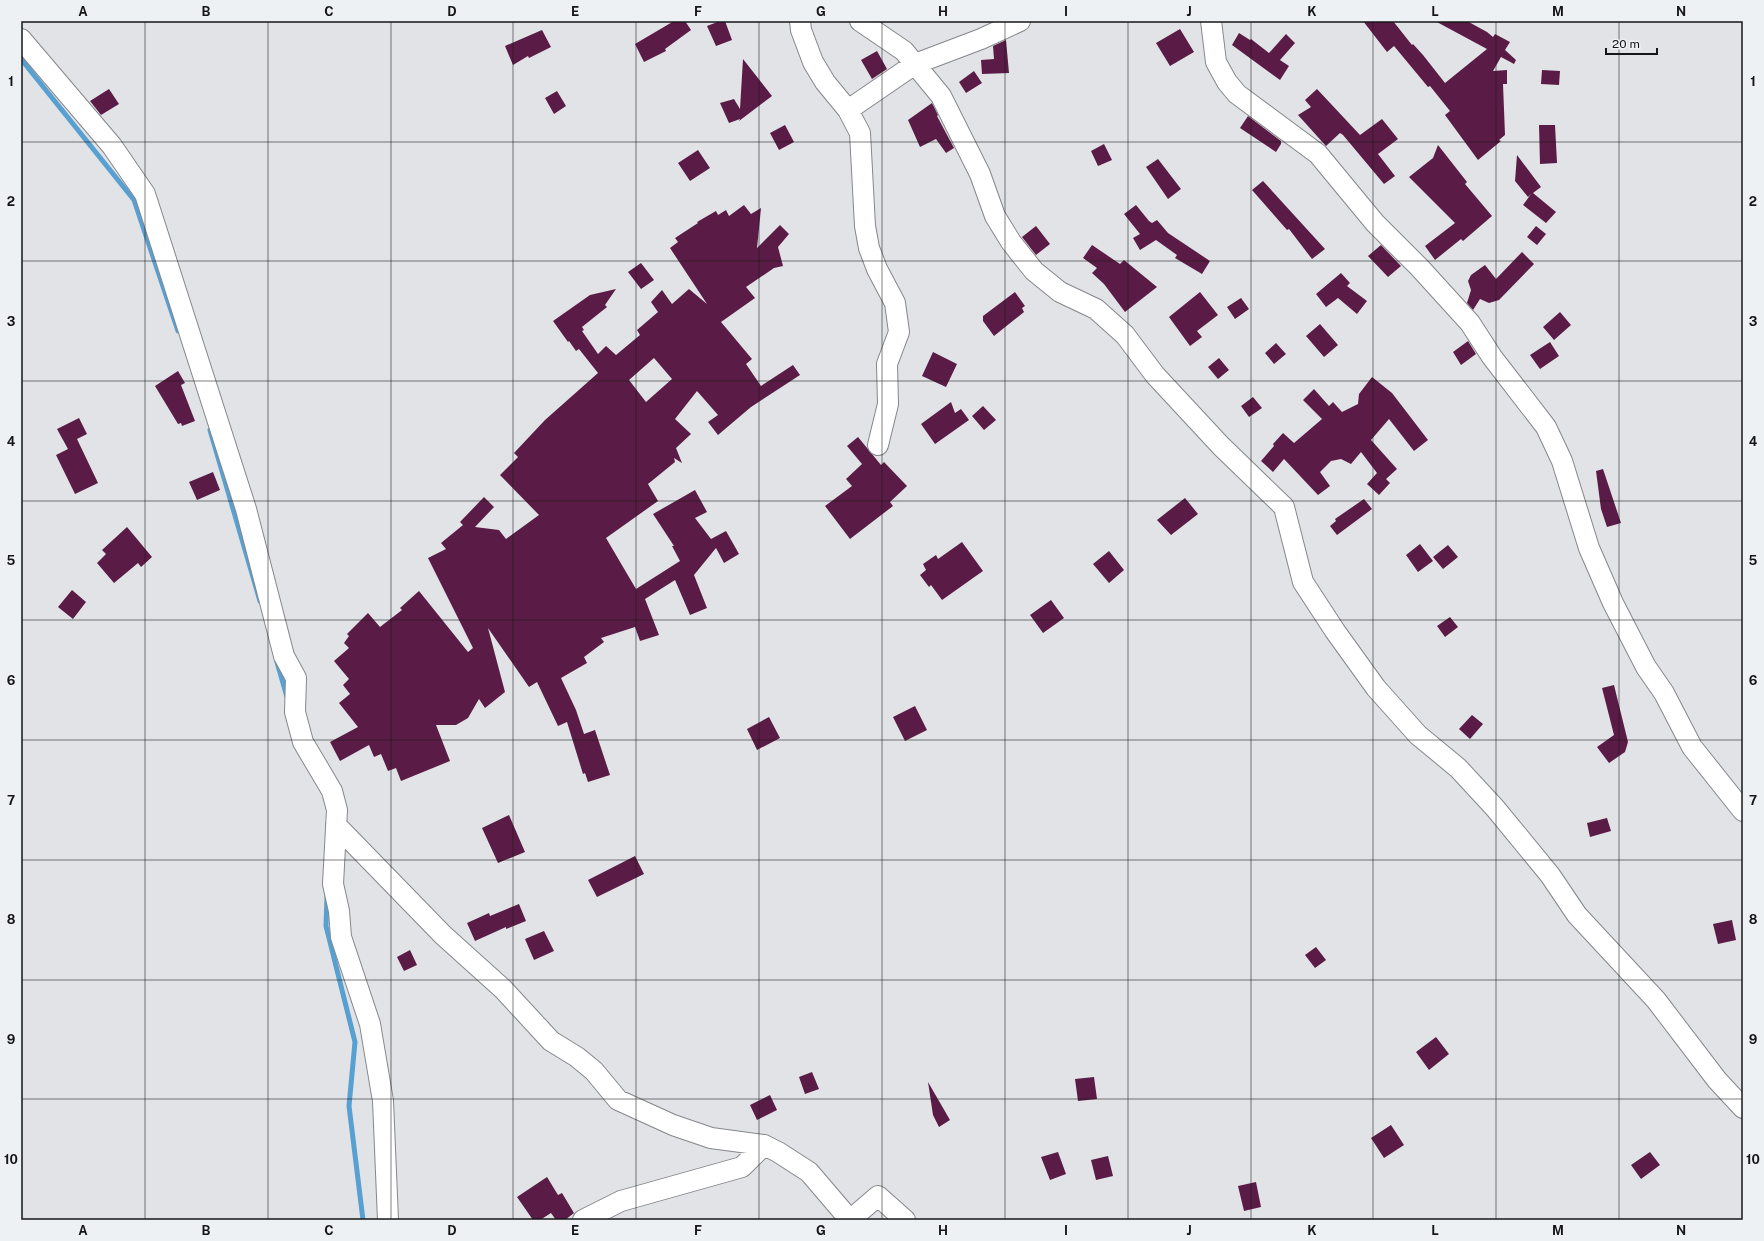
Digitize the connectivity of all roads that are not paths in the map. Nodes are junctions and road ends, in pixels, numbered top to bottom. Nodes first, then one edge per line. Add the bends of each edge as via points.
1 (800, 21) edge
2 (860, 21) edge
3 (1020, 21) edge
4 (1211, 21) edge
5 (21, 39) edge
6 (915, 64) junction
7 (848, 110) junction
8 (878, 445) dead end
9 (1743, 811) edge
10 (336, 825) junction
11 (1743, 1108) edge
12 (764, 1145) junction
13 (388, 1220) edge
14 (583, 1220) edge
15 (905, 1220) edge

1 - 7 street via 813,62 825,82
2 - 6 street via 904,51
3 - 6 street
4 - 9 street via 1216,62 1227,82 1237,94 1318,154 1375,223 1470,323 1492,357 1546,427 1562,461 1589,548 1613,603 1692,747
5 - 10 street via 107,141 145,194 246,509 284,656 296,678 295,712 303,742 332,791 337,810
6 - 7 street
6 - 11 street via 941,96 980,174 995,216 1029,266 1060,292 1096,309 1125,334 1155,375 1221,446 1284,507 1303,582 1335,632 1376,688 1418,735 1458,768 1495,808 1550,875 1577,915 1656,1000 1717,1080
7 - 8 street via 860,133 865,226 869,248 895,303 899,332 887,364 888,404
10 - 12 street via 551,1041 594,1071 618,1100 710,1138
10 - 13 street via 333,884 339,911 340,937 370,1024 383,1101
12 - 14 street via 742,1167 621,1201
12 - 15 street via 810,1172 850,1220 878,1196

